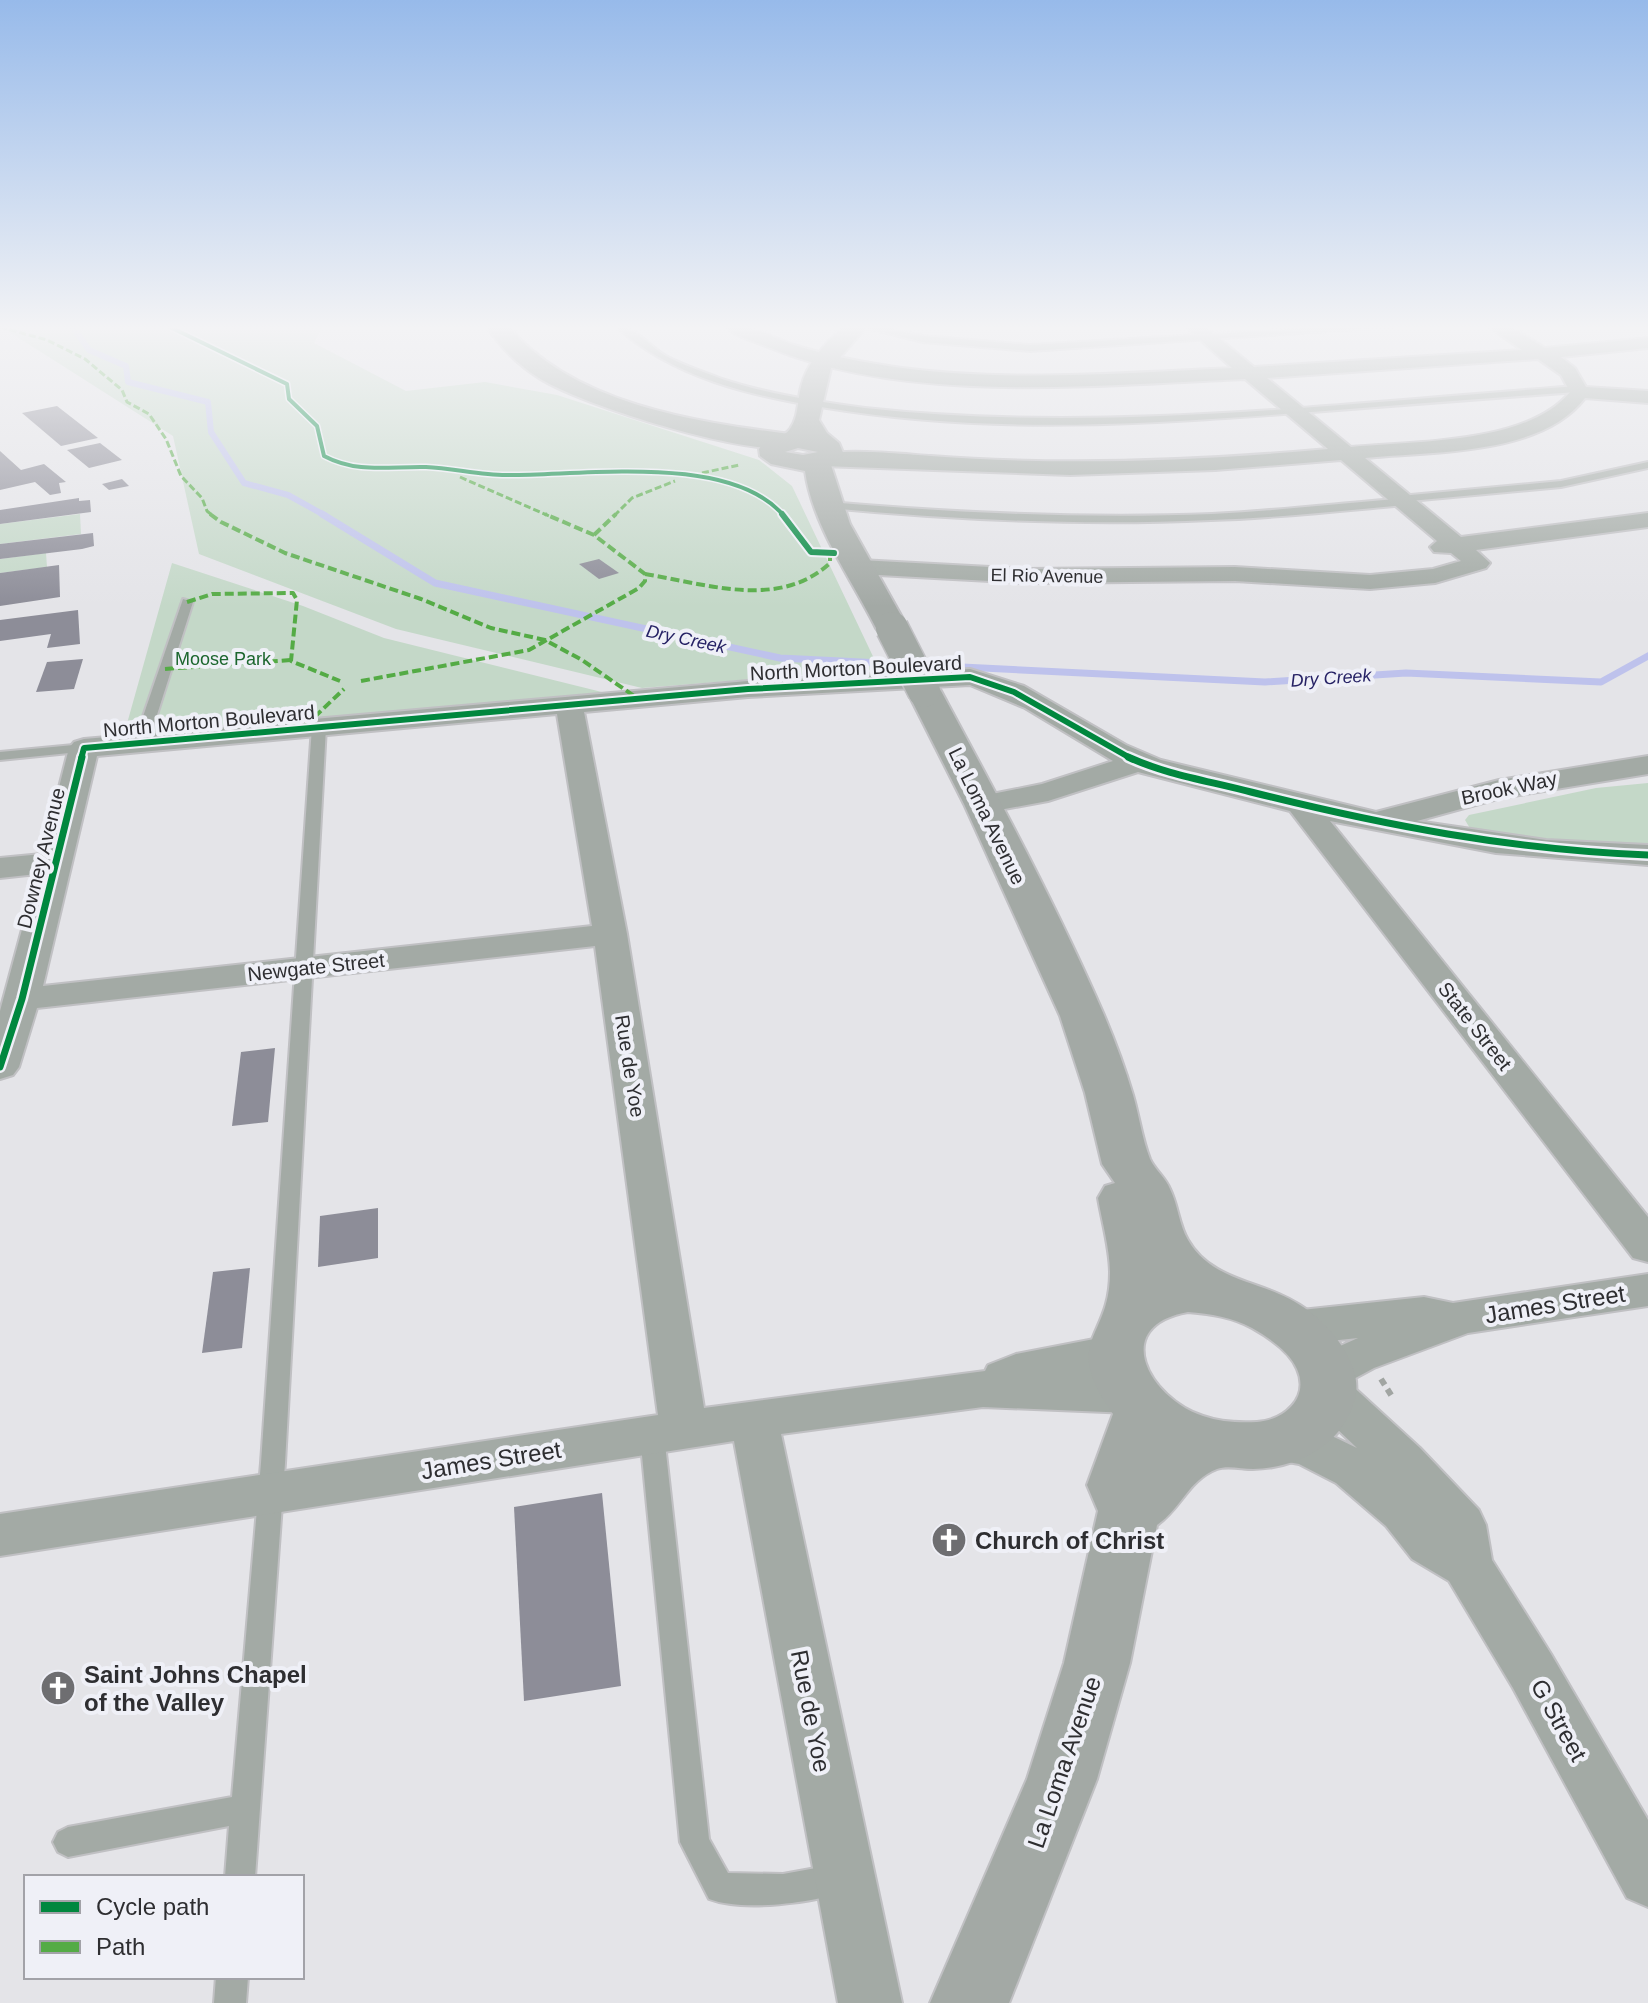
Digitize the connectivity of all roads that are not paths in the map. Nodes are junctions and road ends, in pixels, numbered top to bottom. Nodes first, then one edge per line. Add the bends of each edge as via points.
1 (672, 419) edge
2 (770, 419) edge
3 (800, 419) edge
4 (927, 419) edge
5 (970, 419) edge
6 (1171, 419) edge
7 (1304, 419) edge
8 (1551, 419) edge
9 (794, 437) junction
10 (1346, 454) junction
11 (1648, 465) edge
12 (824, 467) junction
13 (1402, 500) junction
14 (1648, 520) edge
15 (1457, 545) junction
16 (860, 567) junction
17 (1235, 574) junction
18 (187, 602) dead end
19 (569, 704) junction
20 (319, 727) junction
21 (141, 743) junction
22 (84, 748) junction
23 (0, 756) edge
24 (1138, 762) junction
25 (1648, 765) edge
26 (983, 804) junction
27 (1301, 805) junction
28 (1372, 823) junction
29 (1648, 855) edge
30 (57, 862) junction
31 (0, 868) edge
32 (610, 934) junction
33 (306, 968) junction
34 (22, 999) junction
35 (0, 1067) edge
36 (1127, 1164) junction
37 (1648, 1247) edge
38 (1648, 1290) edge
39 (1215, 1295) junction
40 (1463, 1317) junction
41 (1292, 1328) junction
42 (1130, 1367) junction
43 (1327, 1382) junction
44 (754, 1419) junction
45 (668, 1432) junction
46 (1212, 1443) junction
47 (1278, 1443) junction
48 (270, 1494) junction
49 (1129, 1511) junction
50 (0, 1535) edge
51 (1467, 1565) junction
52 (245, 1809) junction
53 (68, 1842) dead end
54 (240, 1875) edge
55 (843, 1877) junction
56 (1648, 1877) edge
57 (232, 1979) edge
58 (230, 2003) edge
59 (870, 2003) edge
60 (969, 2003) edge

1 - 9 street via 741,437
2 - 9 lane
3 - 9 main road
4 - 9 lane
5 - 6 lane
7 - 10 street
8 - 10 street via 1481,439
9 - 12 main road
9 - 12 main road
10 - 12 street via 1173,467 1019,468 872,458
10 - 13 street
11 - 13 lane via 1561,484
12 - 13 lane via 995,516 1213,517
12 - 16 main road, La Loma Avenue
13 - 15 street
14 - 15 street, El Rio Avenue
15 - 17 street, El Rio Avenue
15 - 17 street, El Rio Avenue via 1478,563 1435,576 1370,582
16 - 17 street, El Rio Avenue via 1026,576
16 - 26 main road, La Loma Avenue, bridge
18 - 21 lane
19 - 20 street, North Morton Boulevard
19 - 24 street, North Morton Boulevard via 970,677 1001,685
19 - 32 street, Rue de Yoe
20 - 21 street, North Morton Boulevard
20 - 33 lane
21 - 22 street, North Morton Boulevard
22 - 23 lane
22 - 30 street, Downey Avenue
24 - 26 street via 1048,792
24 - 27 street, North Morton Boulevard
25 - 28 street, Brook Way via 1499,789
26 - 36 main road, La Loma Avenue via 1082,1016
27 - 28 street, North Morton Boulevard
27 - 37 street, State Street
28 - 29 street, North Morton Boulevard via 1485,843
30 - 31 street
30 - 34 street, Downey Avenue
32 - 33 street, Newgate Street
32 - 45 street, Rue de Yoe
33 - 34 street, Newgate Street
33 - 48 lane
34 - 35 street, Downey Avenue
36 - 39 main road, La Loma Avenue via 1145,1188 1163,1245 1178,1265
36 - 42 main road, La Loma Avenue via 1122,1187 1137,1272
38 - 40 street, James Street
39 - 41 main road via 1260,1309
39 - 42 main road via 1167,1294 1148,1301
40 - 41 street, James Street via 1424,1314
40 - 43 street, James Street via 1358,1356
41 - 43 main road via 1316,1354
42 - 44 street, James Street via 1067,1389 983,1389
42 - 46 main road via 1167,1424
42 - 49 main road, La Loma Avenue via 1117,1485
43 - 47 main road via 1322,1414
43 - 51 street, G Street via 1461,1525
44 - 45 street, James Street
44 - 55 street, Rue de Yoe
45 - 48 street, James Street
45 - 55 lane via 695,1842 720,1888 783,1889
46 - 47 main road
46 - 49 main road via 1176,1463 1152,1496
47 - 51 street, G Street via 1306,1445 1353,1469 1404,1511 1430,1544
48 - 50 street, James Street
48 - 52 lane
49 - 60 main road, La Loma Avenue via 1097,1663 1062,1779
51 - 56 street, G Street
52 - 53 lane
52 - 54 lane
55 - 59 street, Rue de Yoe
57 - 58 lane

